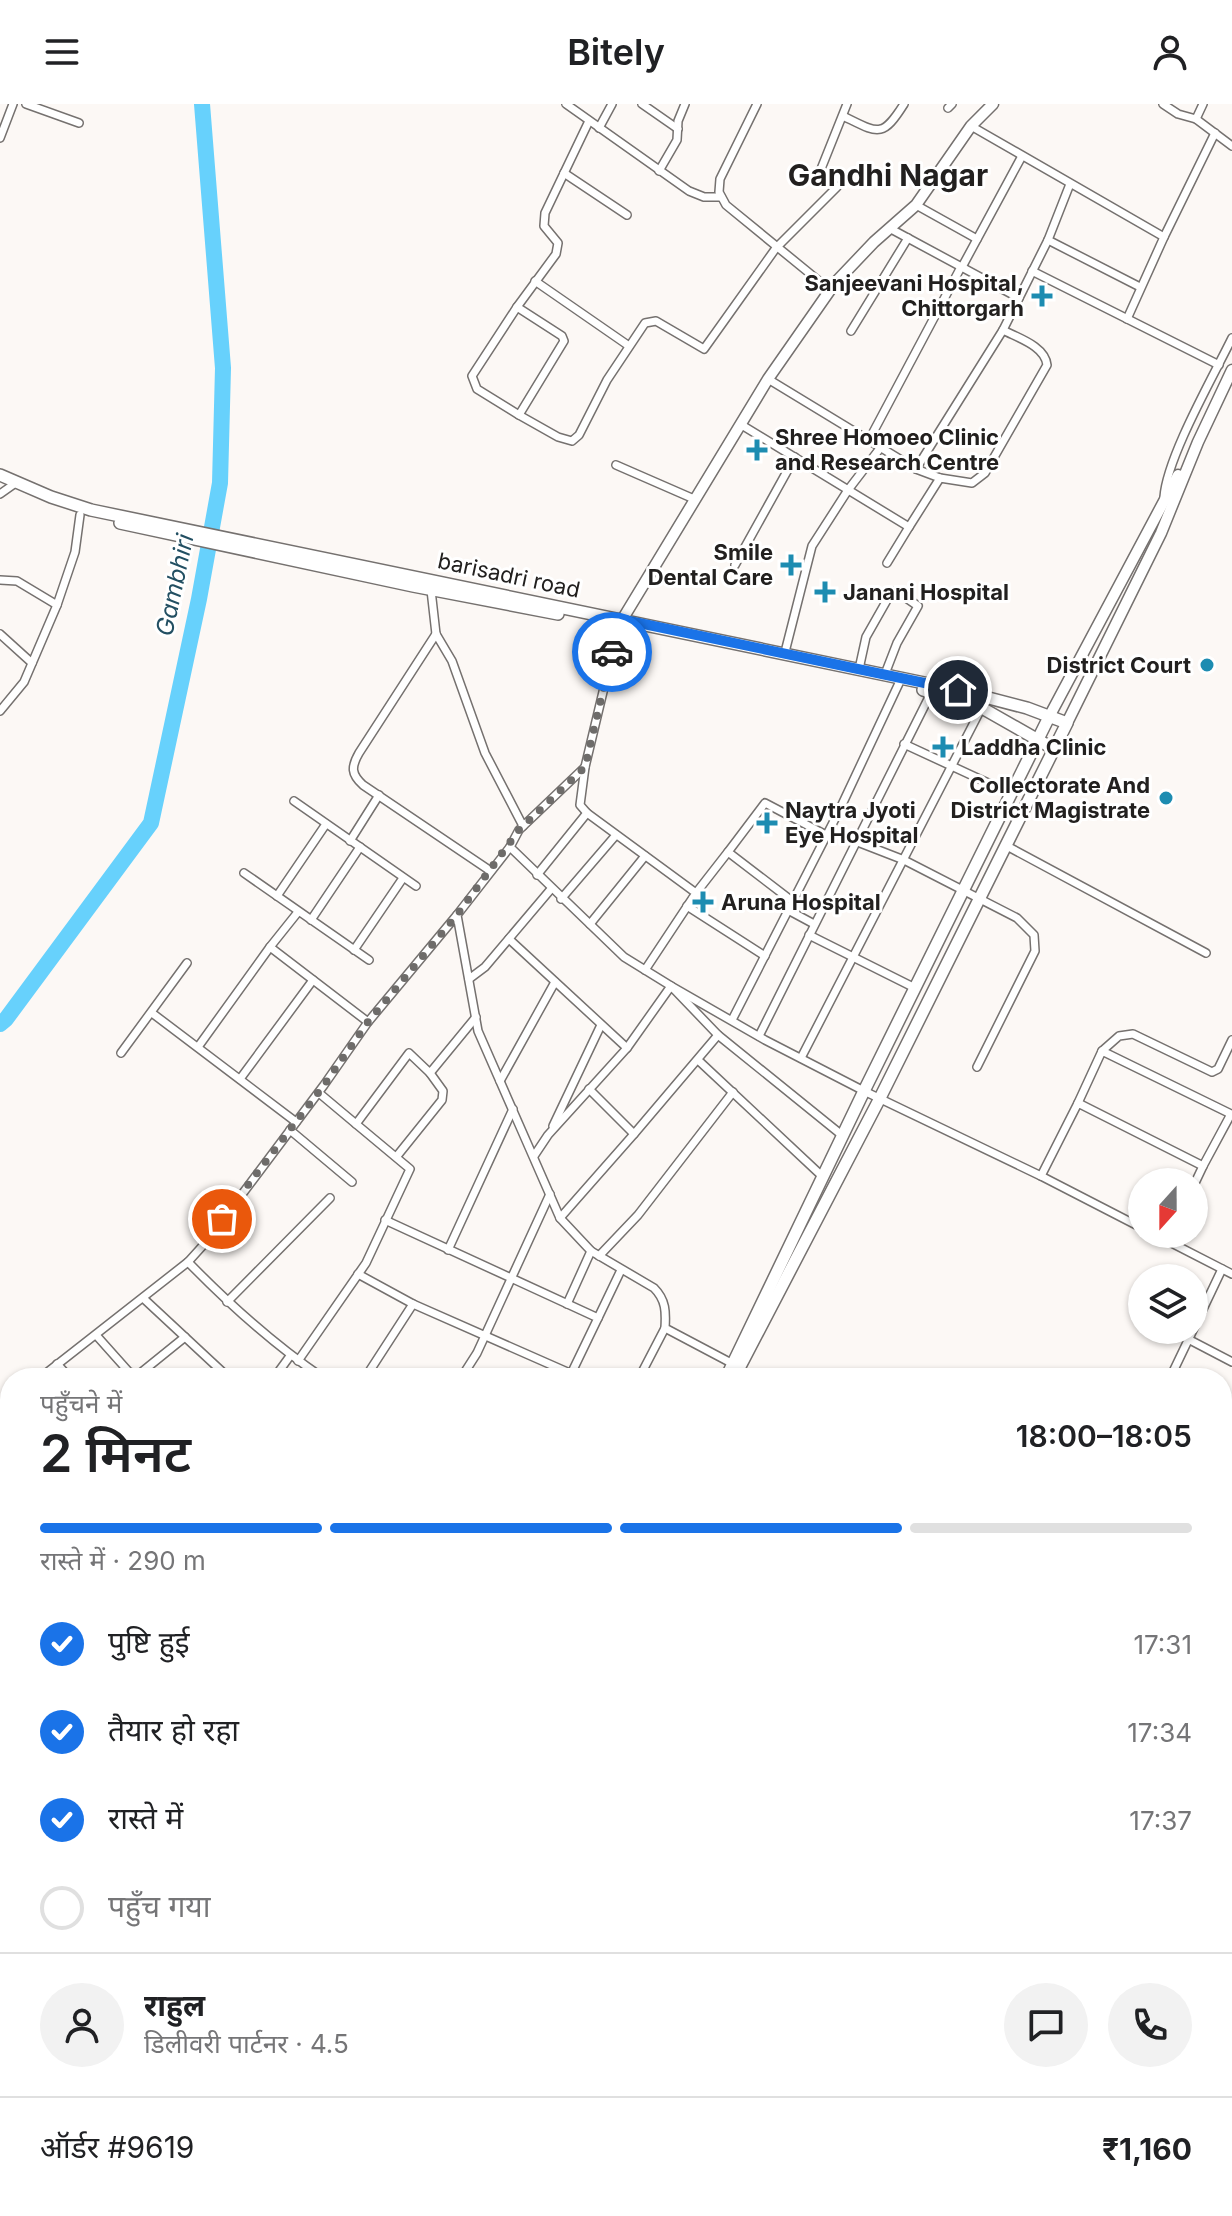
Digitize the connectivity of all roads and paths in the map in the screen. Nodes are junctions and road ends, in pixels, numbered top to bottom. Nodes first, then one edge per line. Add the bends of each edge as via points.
1 (13, 104) edge
2 (26, 104) edge
3 (566, 104) edge
4 (612, 104) edge
5 (642, 104) edge
6 (685, 104) edge
7 (757, 104) edge
8 (847, 104) edge
9 (904, 104) edge
10 (993, 104) edge
11 (1163, 104) edge
12 (1203, 104) edge
13 (843, 116) junction
14 (1196, 119) junction
15 (589, 121) junction
16 (79, 123) dead end
17 (971, 126) junction
18 (599, 128) junction
19 (678, 129) junction
20 (1215, 133) junction
21 (0, 138) edge
22 (1232, 146) edge
23 (1022, 156) junction
24 (659, 171) junction
25 (564, 173) junction
26 (1070, 184) junction
27 (721, 197) junction
28 (916, 205) junction
29 (627, 215) dead end
30 (891, 229) junction
31 (1164, 237) junction
32 (908, 238) junction
33 (977, 239) junction
34 (1048, 240) junction
35 (776, 248) junction
36 (962, 267) junction
37 (1032, 271) junction
38 (535, 281) junction
39 (1140, 287) junction
40 (830, 290) junction
41 (1019, 298) junction
42 (517, 307) junction
43 (1127, 319) junction
44 (1003, 330) junction
45 (851, 331) dead end
46 (1232, 338) edge
47 (629, 346) junction
48 (1219, 365) junction
49 (1232, 370) edge
50 (768, 379) junction
51 (1232, 386) edge
52 (519, 415) junction
53 (740, 424) junction
54 (869, 440) junction
55 (1198, 442) junction
56 (881, 447) junction
57 (795, 457) junction
58 (616, 465) dead end
59 (916, 469) junction
60 (0, 475) edge
61 (940, 478) junction
62 (17, 482) junction
63 (1179, 487) junction
64 (848, 490) junction
65 (0, 494) edge
66 (51, 497) junction
67 (694, 499) junction
68 (1164, 499) junction
69 (80, 515) junction
70 (909, 527) junction
71 (887, 563) dead end
72 (735, 565) dead end
73 (0, 580) edge
74 (1122, 580) junction
75 (411, 581) junction
76 (1135, 586) junction
77 (431, 590) junction
78 (57, 605) junction
79 (619, 622) junction
80 (0, 634) edge
81 (436, 634) junction
82 (778, 653) junction
83 (32, 663) junction
84 (859, 669) junction
85 (885, 674) junction
86 (900, 682) junction
87 (932, 688) junction
88 (984, 703) junction
89 (0, 711) edge
90 (1049, 717) junction
91 (1067, 723) junction
92 (1038, 741) junction
93 (904, 744) junction
94 (1054, 749) junction
95 (585, 767) junction
96 (952, 767) junction
97 (1012, 794) junction
98 (379, 795) junction
99 (294, 801) dead end
100 (587, 813) junction
101 (326, 824) junction
102 (523, 826) junction
103 (616, 835) junction
104 (826, 835) junction
105 (350, 841) junction
106 (855, 841) junction
107 (1005, 845) junction
108 (360, 847) junction
109 (510, 847) junction
110 (728, 852) junction
111 (645, 856) junction
112 (904, 860) junction
113 (489, 870) junction
114 (244, 873) dead end
115 (537, 875) junction
116 (403, 878) junction
117 (416, 886) dead end
118 (551, 889) junction
119 (963, 890) junction
120 (696, 893) junction
121 (277, 896) junction
122 (978, 898) junction
123 (561, 899) junction
124 (792, 901) junction
125 (687, 906) junction
126 (788, 910) junction
127 (298, 912) junction
128 (457, 915) junction
129 (311, 920) junction
130 (590, 924) junction
131 (814, 924) junction
132 (809, 935) junction
133 (509, 939) junction
134 (270, 947) junction
135 (354, 950) junction
136 (1206, 953) dead end
137 (765, 956) junction
138 (853, 957) junction
139 (369, 960) dead end
140 (187, 963) dead end
141 (645, 970) junction
142 (469, 979) junction
143 (313, 980) junction
144 (555, 982) junction
145 (671, 986) junction
146 (915, 988) junction
147 (152, 1013) junction
148 (476, 1017) junction
149 (732, 1020) junction
150 (368, 1022) junction
151 (601, 1025) junction
152 (718, 1035) junction
153 (759, 1036) junction
154 (1232, 1040) edge
155 (198, 1047) junction
156 (627, 1048) junction
157 (1102, 1051) junction
158 (121, 1053) dead end
159 (801, 1058) junction
160 (698, 1060) junction
161 (977, 1067) dead end
162 (430, 1073) junction
163 (240, 1079) junction
164 (500, 1081) junction
165 (589, 1089) junction
166 (864, 1091) junction
167 (733, 1092) junction
168 (319, 1093) junction
169 (880, 1098) junction
170 (1078, 1103) junction
171 (513, 1109) junction
172 (1231, 1112) edge
173 (296, 1122) junction
174 (356, 1124) junction
175 (290, 1130) junction
176 (634, 1134) junction
177 (548, 1135) junction
178 (843, 1136) junction
179 (397, 1156) junction
180 (534, 1156) junction
181 (1203, 1166) joint
182 (1041, 1176) junction
183 (823, 1177) junction
184 (352, 1182) dead end
185 (550, 1194) junction
186 (330, 1198) dead end
187 (560, 1218) junction
188 (385, 1220) junction
189 (1128, 1221) edge
190 (1187, 1248) edge
191 (448, 1250) junction
192 (591, 1251) junction
193 (599, 1256) junction
194 (188, 1262) junction
195 (1222, 1269) junction
196 (621, 1270) junction
197 (358, 1274) junction
198 (1232, 1274) edge
199 (511, 1279) junction
200 (143, 1298) junction
201 (1208, 1298) edge
202 (227, 1302) junction
203 (413, 1304) junction
204 (567, 1304) junction
205 (598, 1318) junction
206 (665, 1328) junction
207 (96, 1335) junction
208 (485, 1336) junction
209 (185, 1337) junction
210 (1186, 1344) edge
211 (1198, 1344) edge
212 (294, 1359) junction
213 (1232, 1362) edge
214 (57, 1364) junction
215 (52, 1368) edge
216 (61, 1368) edge
217 (125, 1368) edge
218 (147, 1368) edge
219 (219, 1368) edge
220 (285, 1368) edge
221 (308, 1368) edge
222 (371, 1368) edge
223 (467, 1368) edge
224 (557, 1368) edge
225 (574, 1368) edge
226 (644, 1368) edge
227 (732, 1368) edge
228 (736, 1368) edge
229 (736, 1368) edge
230 (1175, 1368) edge

1 - 21 street
2 - 16 street
3 - 15 street
4 - 18 street
5 - 19 street
6 - 19 street
7 - 27 street via 720,179
8 - 13 street
9 - 13 street via 891,125 880,130
10 - 17 street
11 - 14 street
12 - 14 street
13 - 35 street via 819,174 837,187
14 - 20 street
15 - 18 street
15 - 25 street
17 - 23 street
17 - 28 street
18 - 24 street
19 - 24 street
20 - 22 street
20 - 31 street
23 - 26 street
23 - 33 street
24 - 27 street via 697,195
25 - 29 street
25 - 38 street via 543,221 558,249
26 - 31 street
26 - 34 street
27 - 35 street
28 - 30 street
28 - 33 street
30 - 32 street
30 - 40 street
31 - 39 street
32 - 36 street
32 - 45 street
33 - 36 street
34 - 37 street
34 - 39 street
35 - 40 street
35 - 47 street via 704,349 652,320
36 - 41 street
36 - 54 street
37 - 41 street
37 - 43 street
38 - 42 street
38 - 47 street
39 - 43 street
40 - 50 street
41 - 44 street
42 - 52 street via 564,341
42 - 52 street via 472,376 477,389
43 - 48 street
44 - 59 street
44 - 61 street via 1040,350 1047,360 1045,372 985,473 972,483
46 - 48 street
47 - 52 street via 576,439 566,441
48 - 68 street via 1167,479
49 - 55 street
50 - 53 street
50 - 54 street
51 - 63 street
53 - 57 street
53 - 67 street
54 - 56 street
55 - 63 street
55 - 68 street
56 - 59 street
56 - 64 street
57 - 64 street
57 - 72 street
58 - 67 street
59 - 61 street
60 - 62 main road
61 - 70 street
62 - 65 street
62 - 66 main road
63 - 76 street
64 - 70 street
64 - 82 street via 812,546
66 - 69 main road
66 - 75 main road
67 - 79 street
68 - 74 street
69 - 75 main road
69 - 78 street via 75,552
70 - 71 street
73 - 78 street via 17,581
74 - 76 street
74 - 90 street
75 - 77 main road, barisadri road
75 - 79 main road, barisadri road
76 - 91 street
77 - 79 main road, barisadri road
77 - 81 street
78 - 83 street
79 - 82 main road, barisadri road
79 - 95 street
80 - 83 street
81 - 98 street via 352,769 356,779
81 - 102 street via 452,661 489,763
82 - 84 main road, barisadri road
82 - 86 main road, barisadri road
83 - 89 street
84 - 85 main road, barisadri road
84 - 85 street via 866,637 896,591 918,606
85 - 86 main road, barisadri road
86 - 87 main road, barisadri road
86 - 104 street
87 - 88 main road, barisadri road
87 - 88 main road, barisadri road via 962,701
87 - 93 street
88 - 90 main road, barisadri road
88 - 92 main road
88 - 96 street
90 - 91 main road, barisadri road
90 - 92 main road
91 - 94 main road
92 - 94 main road
92 - 97 main road
93 - 96 street
93 - 106 street
94 - 107 main road
95 - 100 street via 580,805
95 - 102 street
96 - 97 street
96 - 112 street
97 - 119 main road
98 - 105 street
98 - 113 street
99 - 101 street
100 - 103 street
100 - 115 street
101 - 105 street
101 - 121 street
102 - 109 street
103 - 111 street
103 - 123 street
104 - 110 street via 765,803
104 - 124 street
105 - 108 street
106 - 112 street
106 - 131 street
107 - 122 main road
107 - 136 street
108 - 116 street
108 - 129 street
109 - 113 street
109 - 115 street
110 - 120 street
110 - 124 street
111 - 120 street
111 - 130 street
112 - 119 street
112 - 138 street
113 - 128 street
114 - 121 street
115 - 118 street
116 - 117 street
116 - 135 street
118 - 123 street
118 - 133 street
119 - 122 street
119 - 146 main road
120 - 125 street
121 - 127 street
122 - 161 street via 1017,918 1036,943
122 - 169 main road
123 - 130 street
124 - 126 street
125 - 137 street
125 - 141 street
126 - 131 street
126 - 137 street
127 - 129 street
127 - 134 street
128 - 142 street
128 - 150 street
129 - 135 street
130 - 141 street
131 - 132 street
132 - 138 street
132 - 153 street
133 - 142 street
133 - 144 street
134 - 143 street
134 - 155 street
135 - 139 street
137 - 149 street
138 - 146 street
138 - 159 street
140 - 147 street
141 - 145 street
142 - 148 street
143 - 150 street
143 - 163 street
144 - 151 street
144 - 164 street
145 - 149 street
145 - 152 street
145 - 156 street
146 - 166 main road
147 - 155 street
147 - 158 street
148 - 162 street
148 - 164 street
149 - 153 street
150 - 168 street
151 - 156 street
151 - 177 street
152 - 160 street
152 - 178 street
153 - 159 street
154 - 157 street via 1212,1072 1133,1034 1119,1036
155 - 163 street
156 - 165 street
157 - 170 street
157 - 172 street
159 - 166 street
160 - 167 street
160 - 176 street
162 - 174 street via 409,1053
162 - 179 street via 443,1091 442,1100
163 - 173 street
164 - 171 street
165 - 176 street
165 - 177 street
166 - 169 street
166 - 178 main road
167 - 183 street
167 - 193 street via 638,1215
168 - 173 street
168 - 174 street
169 - 182 street
169 - 228 main road
170 - 181 street
170 - 182 street
171 - 180 street
171 - 191 street
172 - 181 street
173 - 175 street
174 - 179 street
175 - 184 street
175 - 194 street
176 - 187 street
177 - 180 street
178 - 183 main road
179 - 188 street via 410,1169
180 - 185 street
182 - 189 street
183 - 229 main road
185 - 187 street
185 - 199 street
186 - 202 street
187 - 192 street
188 - 191 street
188 - 197 street
190 - 195 street
191 - 199 street
192 - 193 street
192 - 204 street
193 - 196 street
194 - 200 street
194 - 202 street
195 - 198 street
195 - 201 street
196 - 205 street
196 - 206 street via 662,1296
197 - 203 street
197 - 212 street
199 - 204 street
199 - 208 street
200 - 207 street
200 - 209 street
202 - 212 street
203 - 208 street
203 - 222 street
204 - 205 street
205 - 225 street
206 - 226 street
206 - 227 street
207 - 214 street
207 - 217 street
208 - 223 street
208 - 224 street
209 - 218 street
209 - 219 street
210 - 230 street
211 - 213 street
212 - 220 street
212 - 221 street
214 - 215 street
214 - 216 street

